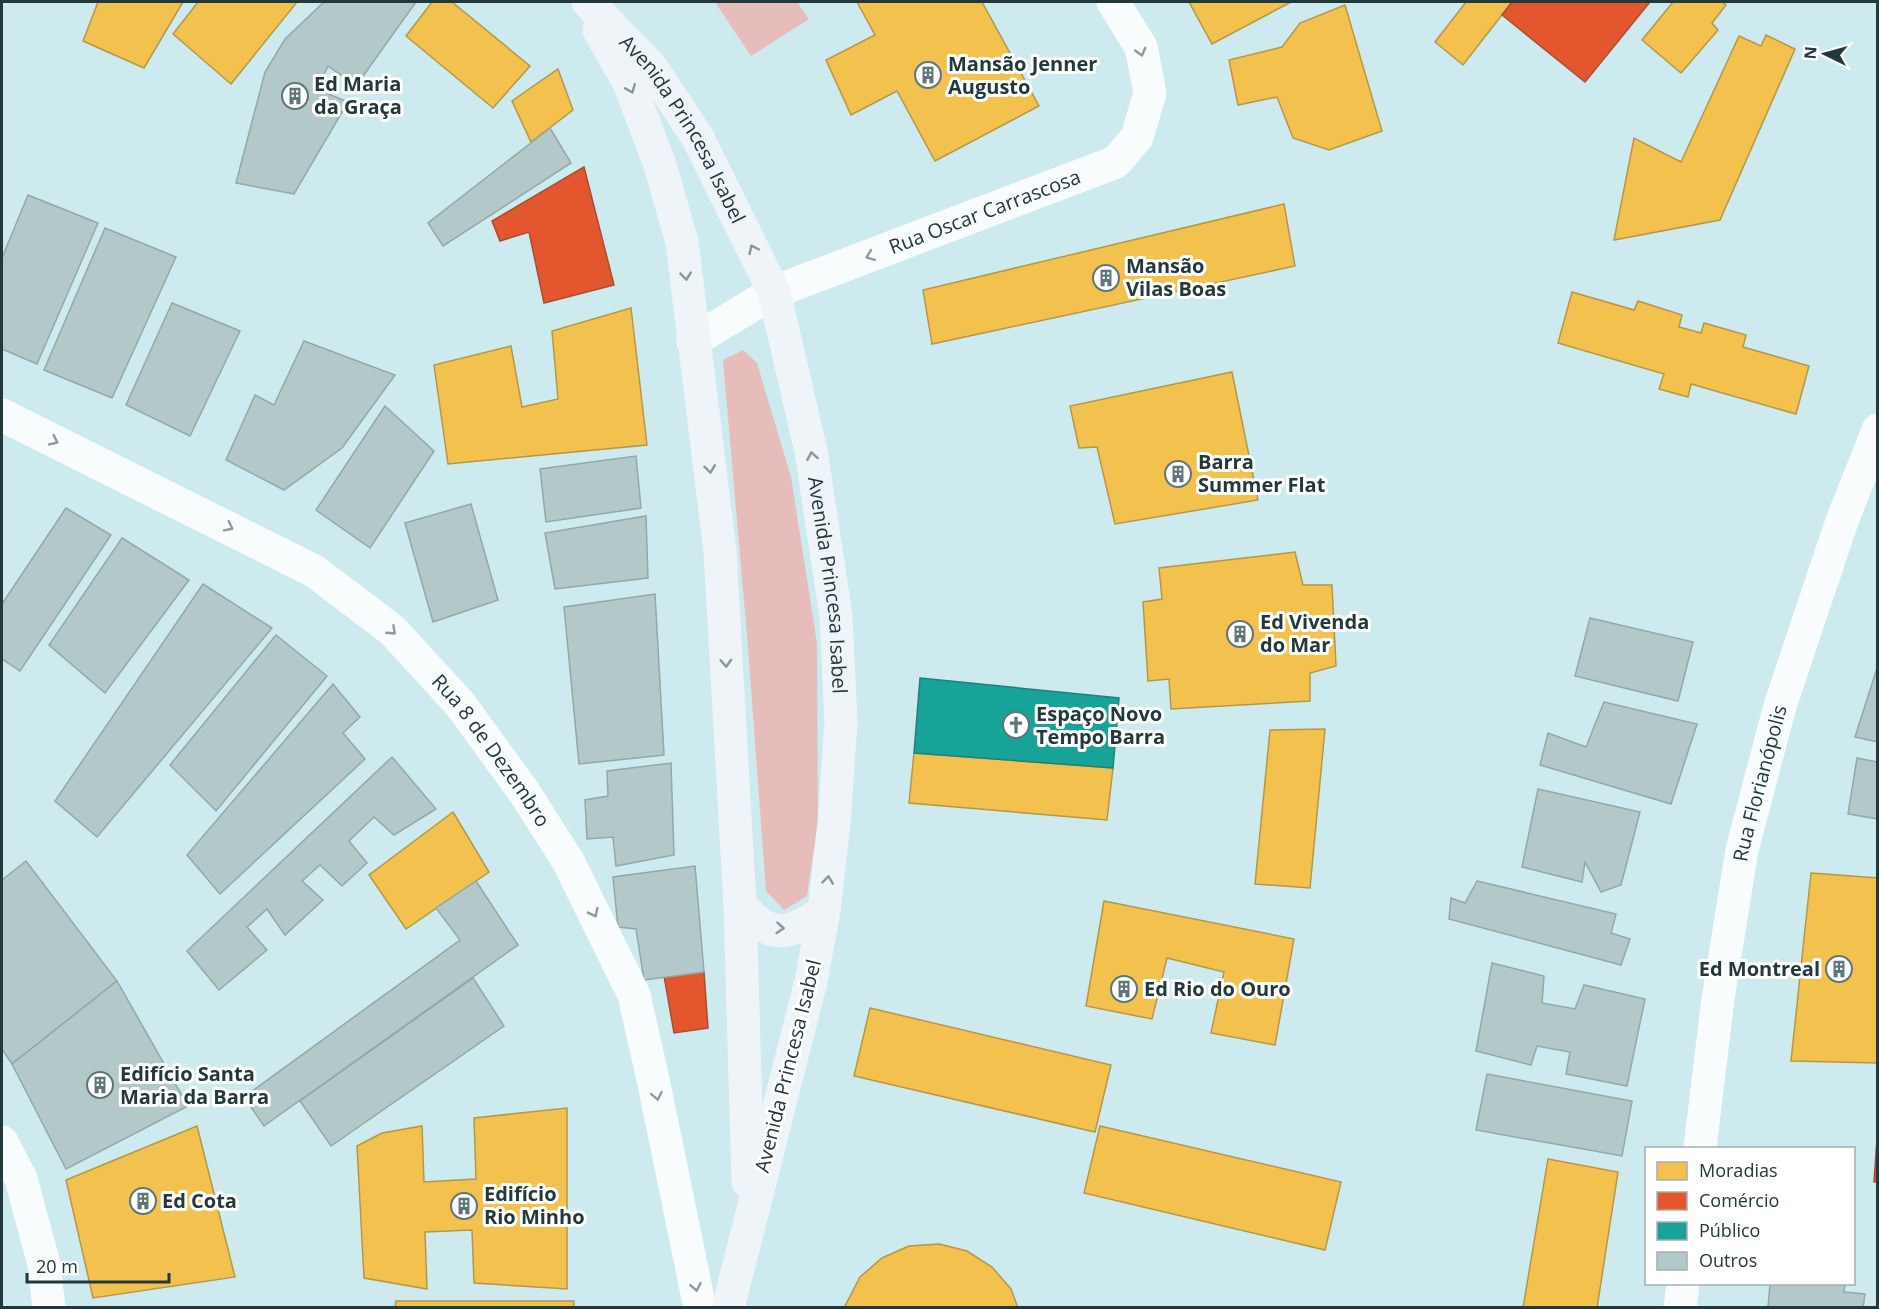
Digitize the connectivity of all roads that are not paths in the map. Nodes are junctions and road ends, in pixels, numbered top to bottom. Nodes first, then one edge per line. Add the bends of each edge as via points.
1 (582, 2) edge
2 (588, 2) edge
3 (1113, 2) edge
4 (774, 292) junction
5 (693, 341) junction
6 (2, 415) edge
7 (1878, 430) edge
8 (740, 905) junction
9 (824, 911) junction
10 (2, 1142) edge
11 (1700, 1147) edge
12 (749, 1223) junction
13 (1683, 1285) edge
14 (49, 1308) edge
15 (700, 1308) edge
16 (728, 1308) edge
17 (1680, 1308) edge

1 -> 5 main road, Avenida Princesa Isabel via 629,83 660,165 682,242
4 -> 2 main road, Avenida Princesa Isabel via 698,138 652,68
3 -> 4 street, Rua Oscar Carrascosa via 1141,47 1150,93 1137,137 1116,162
4 - 5 street, Rua Oscar Carrascosa
9 -> 4 main road, Avenida Princesa Isabel via 841,722 836,616 811,451
5 -> 8 main road, Avenida Princesa Isabel via 720,551
6 -> 15 street, Rua 8 de Dezembro via 314,572 392,630 460,704 568,861 634,995
7 - 11 street, Rua Florianópolis via 1842,521 1780,706 1742,850 1718,999
8 -> 9 main road via 763,926 783,931 803,926
8 - 12 main road, Avenida Princesa Isabel
9 - 12 main road, Avenida Princesa Isabel via 811,981
10 - 14 street via 21,1179 44,1264
12 - 16 main road, Avenida Princesa Isabel
13 - 17 street

